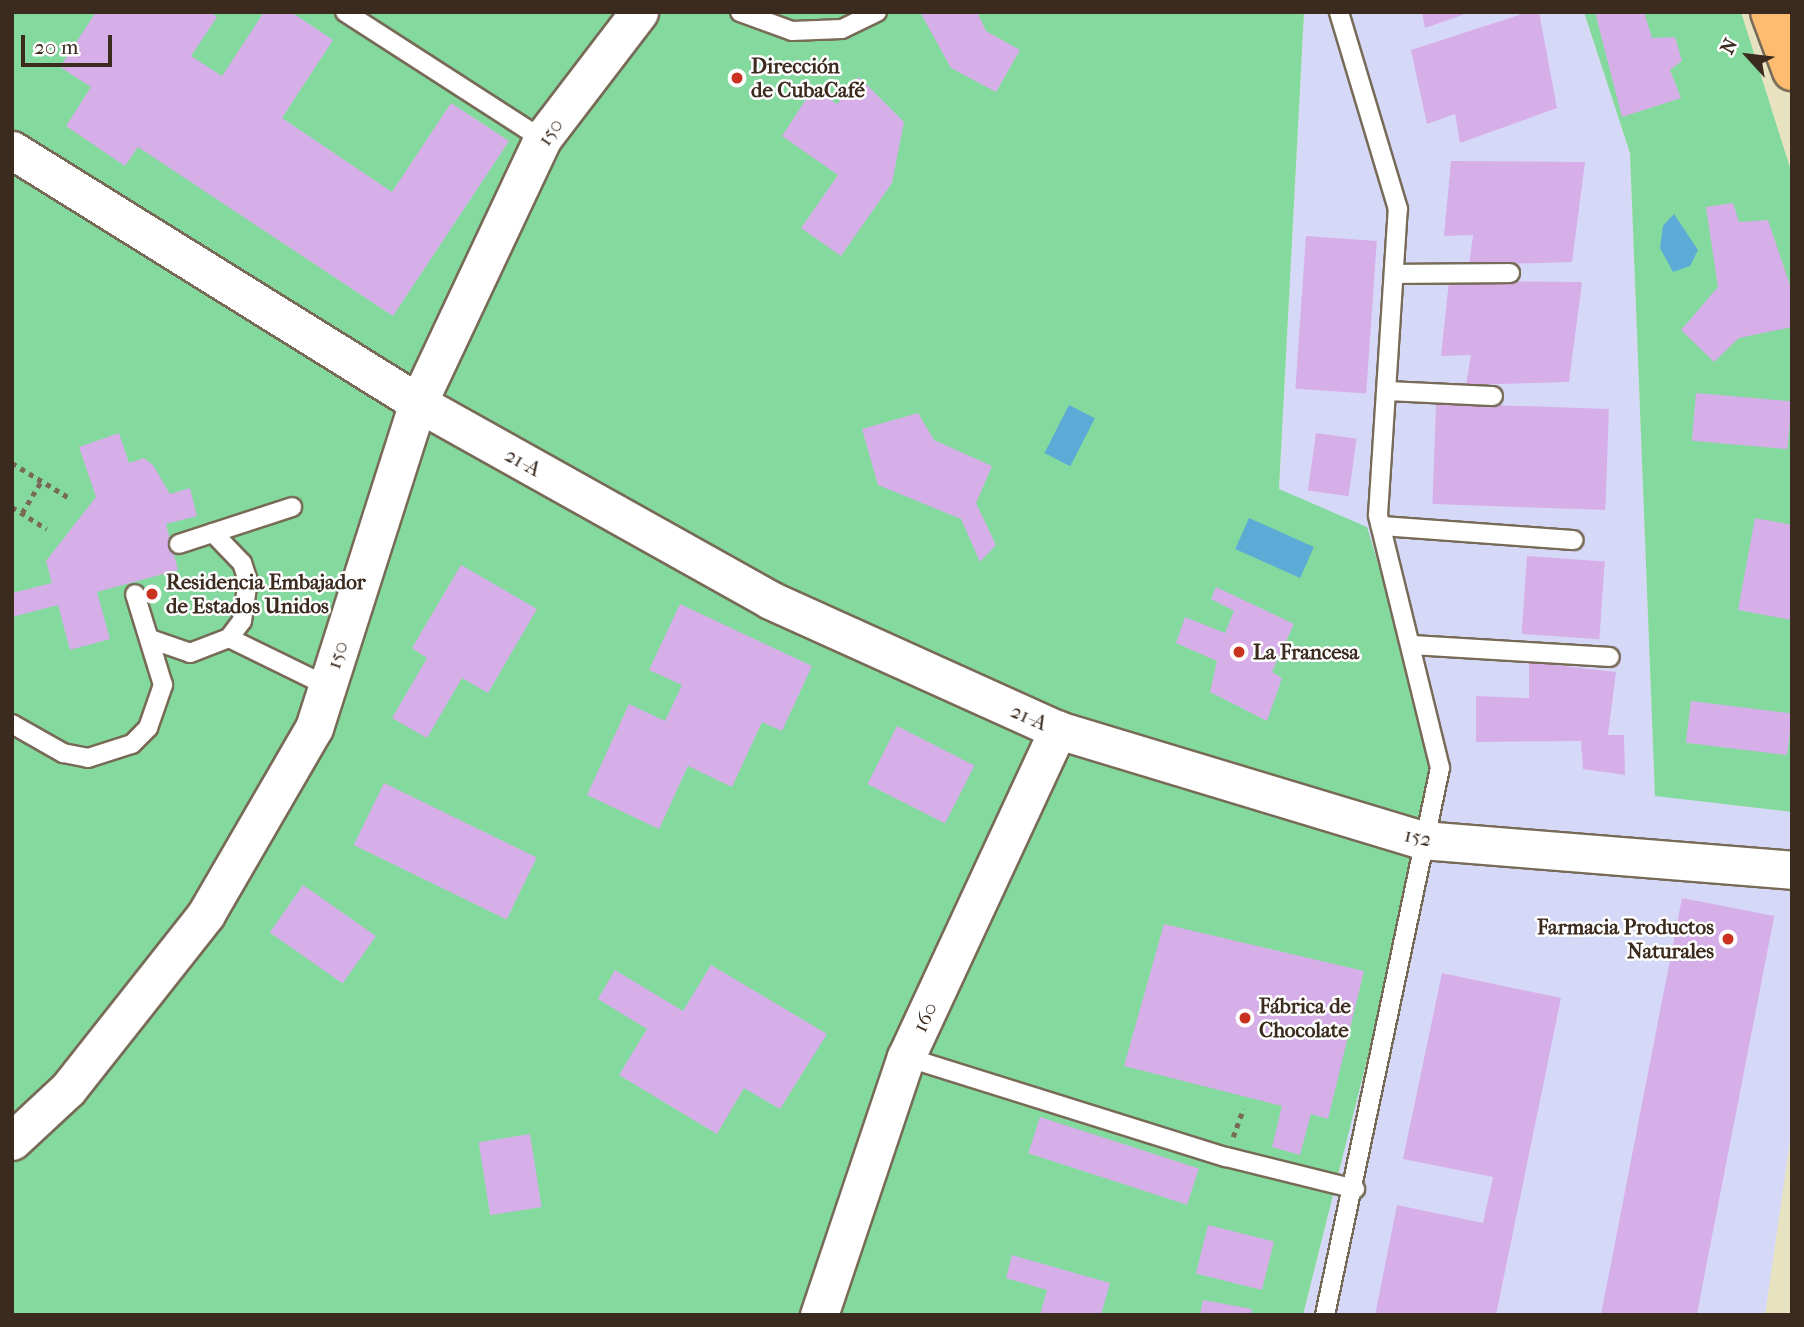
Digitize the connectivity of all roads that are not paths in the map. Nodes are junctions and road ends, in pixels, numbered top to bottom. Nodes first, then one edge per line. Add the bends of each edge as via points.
1 (345, 12) edge
2 (639, 12) edge
3 (740, 12) edge
4 (877, 12) edge
5 (1339, 12) edge
6 (1770, 12) edge
7 (1792, 71) edge
8 (542, 139) junction
9 (12, 150) edge
10 (1510, 273) dead end
11 (1394, 274) junction
12 (1386, 391) junction
13 (1493, 396) dead end
14 (418, 403) junction
15 (292, 508) dead end
16 (1381, 526) junction
17 (213, 533) junction
18 (1573, 540) dead end
19 (179, 544) dead end
20 (135, 594) dead end
21 (229, 638) junction
22 (153, 640) junction
23 (1413, 645) junction
24 (1610, 657) dead end
25 (327, 686) junction
26 (12, 724) edge
27 (1058, 730) junction
28 (1422, 840) junction
29 (1792, 870) edge
30 (906, 1057) junction
31 (12, 1141) edge
32 (1355, 1189) junction
33 (819, 1315) edge
34 (1325, 1315) edge

1 - 8 lane
2 - 8 street, 150
3 - 4 lane via 792,31 842,29
5 - 11 lane via 1398,209
6 - 7 main road
8 - 14 street, 150
9 - 14 street, 21-A
10 - 11 lane
11 - 12 lane
12 - 13 lane
12 - 16 lane
14 - 25 street, 150
14 - 27 street, 21-A via 770,600
15 - 17 lane
16 - 18 lane
16 - 23 lane
17 - 19 lane
17 - 21 lane via 242,562 248,581 242,621
20 - 22 lane
21 - 22 lane via 190,653
21 - 25 lane
22 - 26 lane via 163,685 159,708 132,744 88,758 63,753
23 - 24 lane
23 - 28 lane via 1440,768
25 - 31 street, 150 via 314,728 206,914 68,1089
27 - 28 street, 152
27 - 30 street, 160
28 - 29 street, 152
28 - 32 lane
30 - 32 lane via 1226,1157
30 - 33 street, 160
32 - 34 lane

